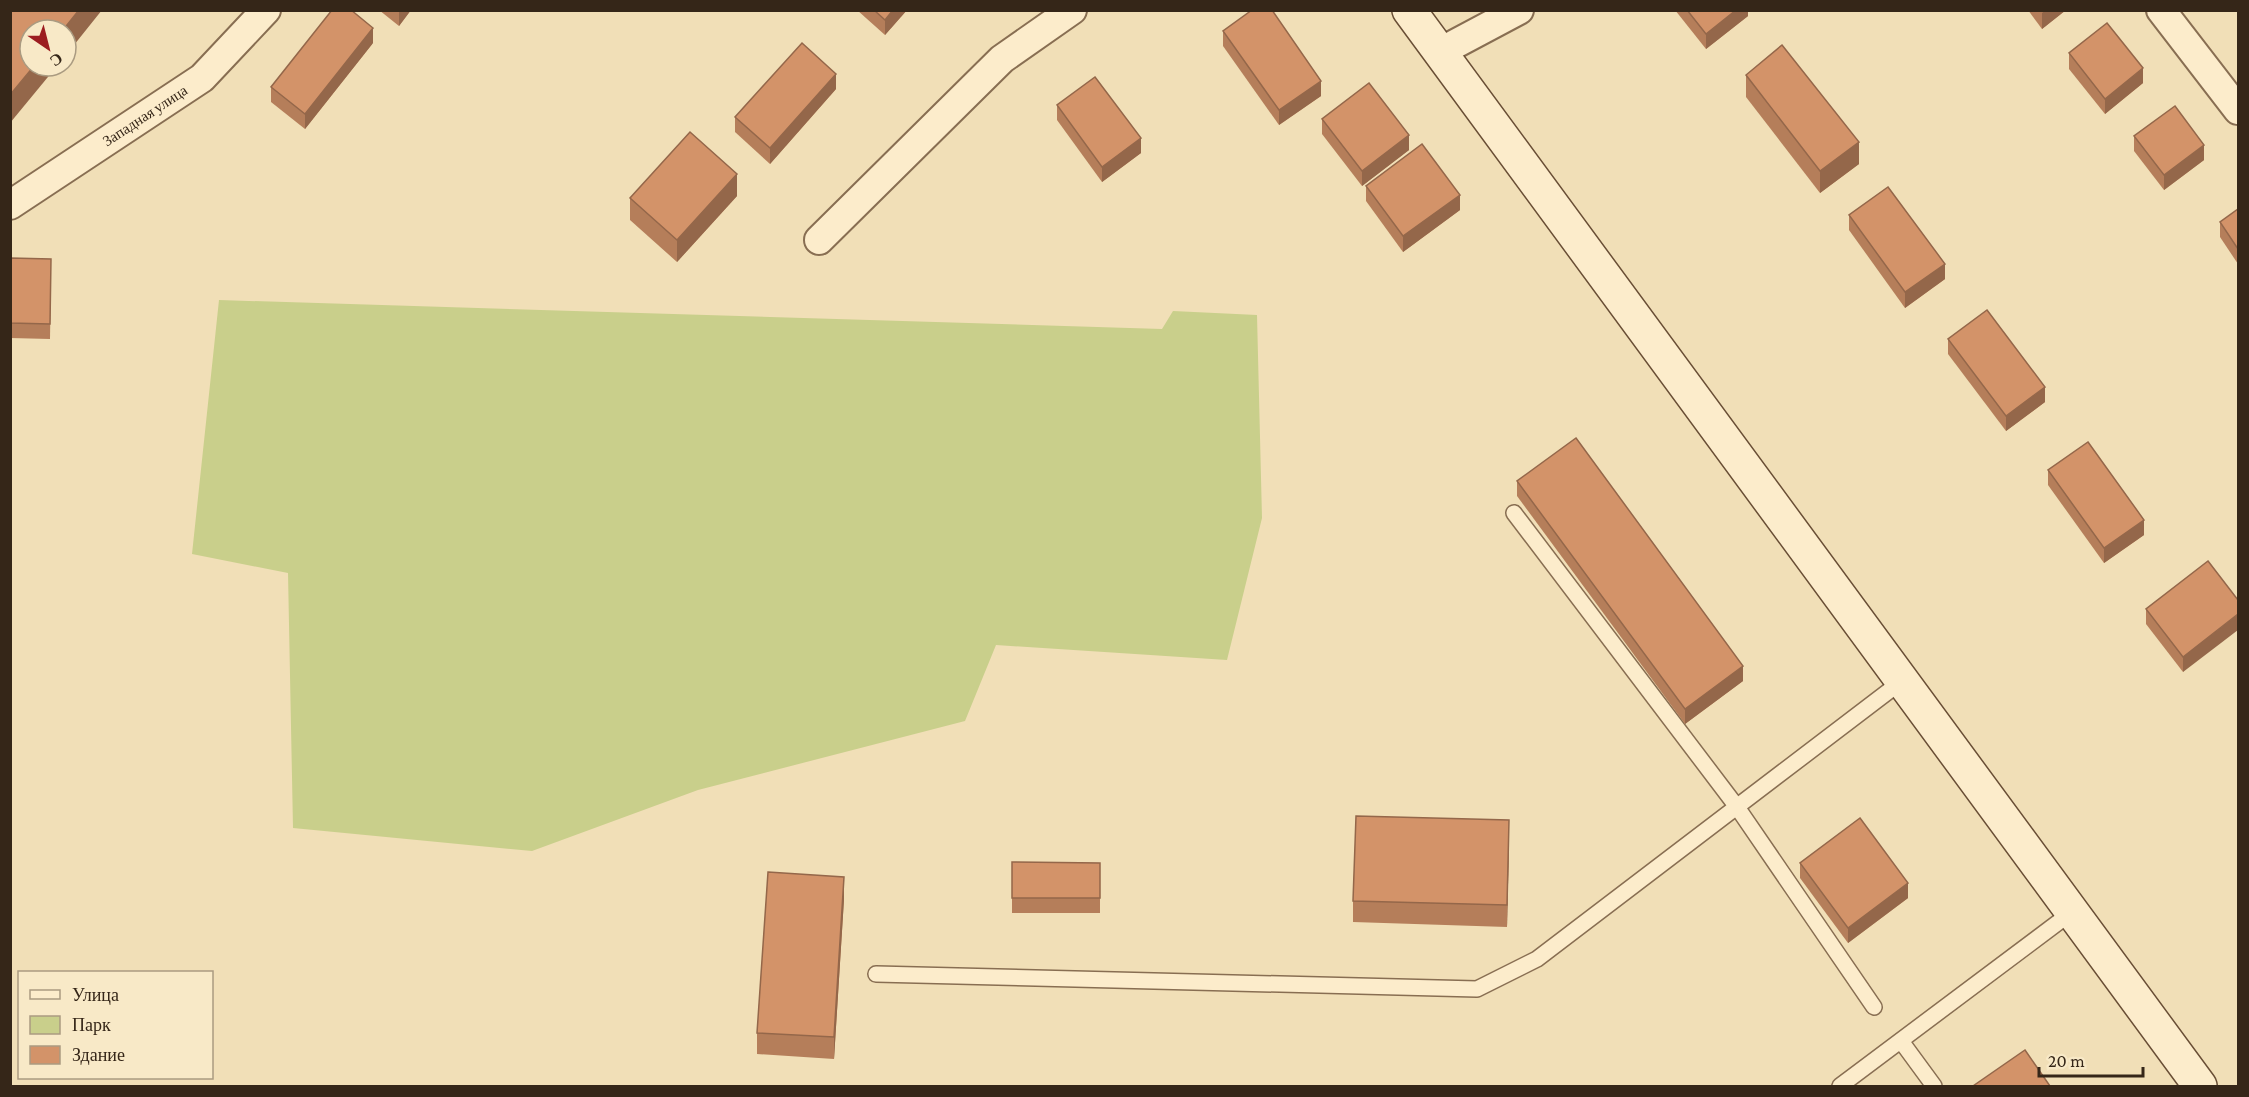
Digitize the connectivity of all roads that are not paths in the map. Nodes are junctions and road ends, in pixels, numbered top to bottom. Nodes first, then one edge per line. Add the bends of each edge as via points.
1 (266, 10) edge
2 (1072, 10) edge
3 (1409, 10) edge
4 (1520, 10) edge
5 (2161, 10) edge
6 (1440, 52) junction
7 (2238, 110) edge
8 (10, 205) edge
9 (819, 240) dead end
10 (1514, 513) dead end
11 (1902, 681) junction
12 (1737, 807) junction
13 (2072, 912) junction
14 (876, 974) dead end
15 (1874, 1007) dead end
16 (1901, 1041) junction
17 (1840, 1086) edge
18 (1934, 1086) edge
19 (2200, 1086) edge

1 - 8 street, Западная улица via 202,78
2 - 9 street via 1002,59
3 - 6 main road
4 - 6 street
5 - 7 street
6 - 11 main road
10 - 12 lane
11 - 12 lane
11 - 13 main road
12 - 14 lane via 1537,959 1477,989
12 - 15 lane
13 - 16 lane
13 - 19 main road
16 - 17 lane
16 - 18 lane

